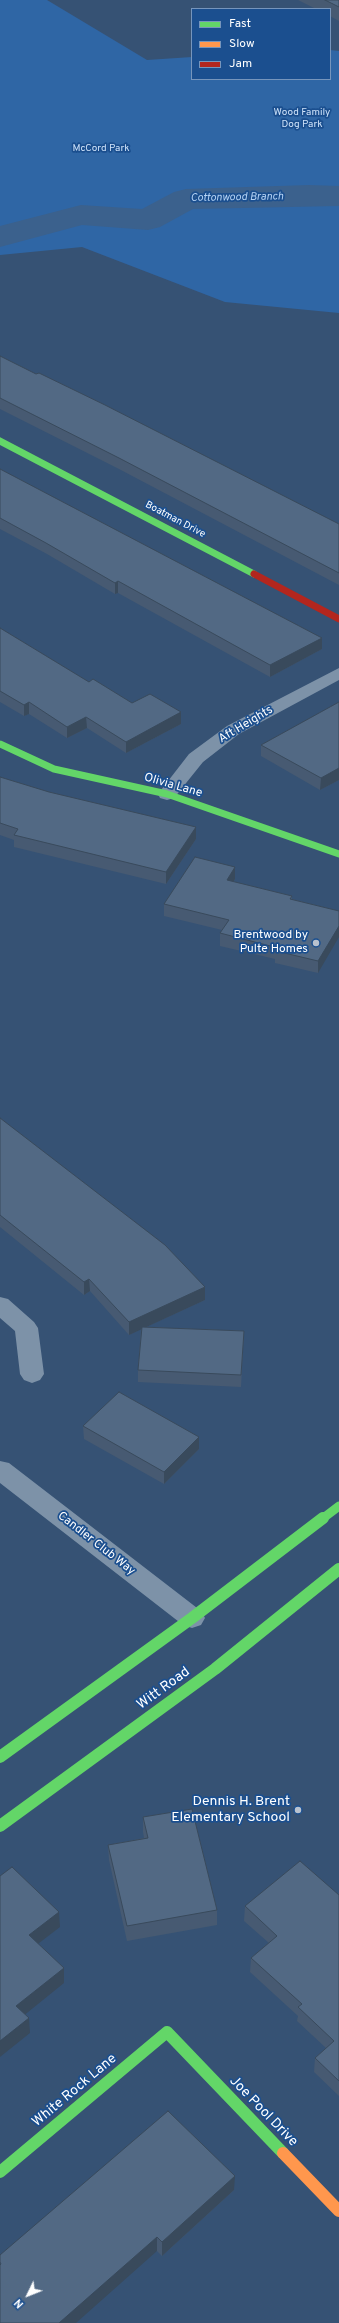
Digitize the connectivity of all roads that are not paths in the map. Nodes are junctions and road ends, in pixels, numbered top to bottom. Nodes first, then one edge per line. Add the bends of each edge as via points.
1 (0, 441) edge
2 (339, 619) edge
3 (339, 673) edge
4 (0, 744) edge
5 (167, 794) junction
6 (339, 854) edge
7 (0, 1305) edge
8 (32, 1374) dead end
9 (0, 1470) edge
10 (339, 1506) edge
11 (339, 1569) edge
12 (192, 1618) junction
13 (0, 1757) edge
14 (0, 1826) edge
15 (167, 2032) joint
16 (0, 2172) edge
17 (339, 2211) edge

1 - 2 street, Boatman Drive
3 - 5 street, Aft Heights via 233,730 196,758
4 - 5 street, Olivia Lane via 54,769
5 - 6 street, Olivia Lane
7 - 8 street via 26,1328
9 - 12 street, Candler Club Way
10 - 12 street
11 - 14 street, Witt Road via 215,1669
12 - 13 street
15 - 16 street, White Rock Lane
15 - 17 street, Joe Pool Drive

